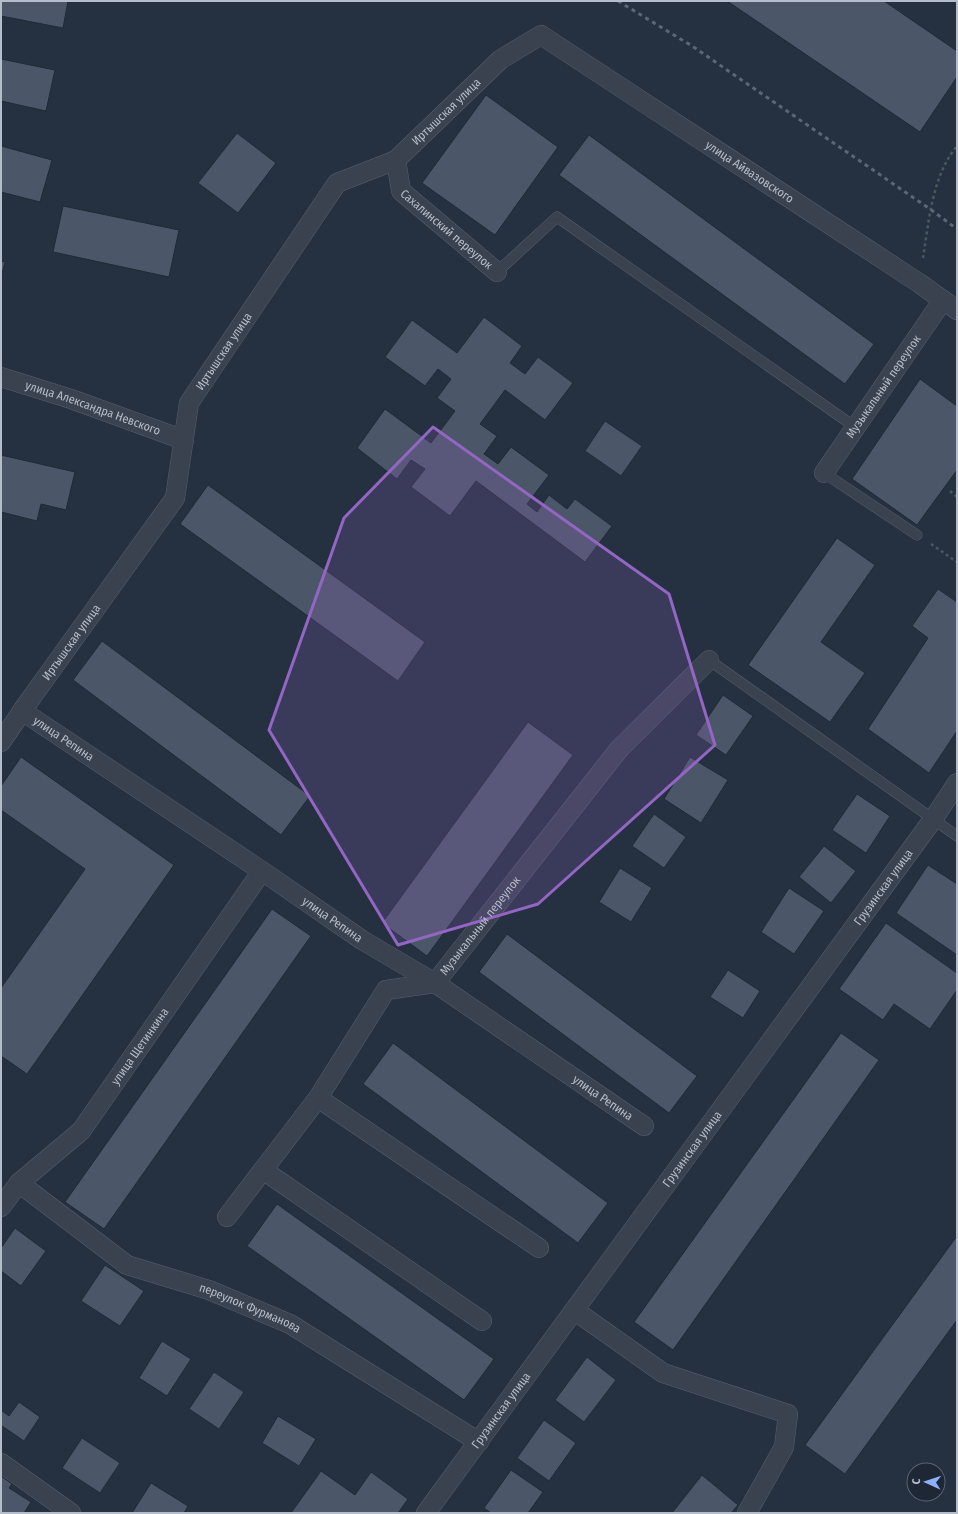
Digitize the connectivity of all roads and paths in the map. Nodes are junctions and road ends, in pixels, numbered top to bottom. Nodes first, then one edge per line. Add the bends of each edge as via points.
1 (541, 35) joint
2 (957, 146) edge
3 (396, 160) junction
4 (498, 272) joint
5 (919, 282) junction
6 (950, 305) edge
7 (1, 377) edge
8 (855, 428) junction
9 (184, 440) junction
10 (824, 473) joint
11 (950, 491) dead end
12 (957, 497) edge
13 (918, 535) joint
14 (957, 562) edge
15 (709, 660) joint
16 (22, 711) junction
17 (1, 742) edge
18 (957, 783) edge
19 (934, 818) junction
20 (957, 836) edge
21 (262, 871) junction
22 (435, 983) junction
23 (318, 1098) junction
24 (644, 1126) dead end
25 (263, 1170) junction
26 (19, 1182) junction
27 (1, 1207) edge
28 (227, 1217) dead end
29 (539, 1248) dead end
30 (574, 1310) junction
31 (482, 1321) dead end
32 (479, 1442) junction
33 (1, 1463) edge
34 (71, 1513) edge
35 (426, 1513) edge
36 (747, 1513) edge

1 - 3 street, Иртышская улица via 501,59
1 - 5 street, улица Айвазовского
2 - 5 path via 949,156 930,209
3 - 4 street, Сахалинский переулок via 401,191
3 - 9 street, Иртышская улица via 337,183 189,403
4 - 8 lane via 557,217
5 - 6 street, улица Айвазовского
6 - 8 street, Музыкальный переулок
7 - 9 street, улица Александра Невского
8 - 10 street, Музыкальный переулок
9 - 16 street, Иртышская улица via 175,498
10 - 13 lane
11 - 12 path
13 - 14 path
15 - 19 lane
15 - 22 street, Музыкальный переулок via 620,748
16 - 17 street, Иртышская улица
16 - 21 street, улица Репина
18 - 19 street, Грузинская улица
19 - 20 lane
19 - 30 street, Грузинская улица
21 - 22 street, улица Репина via 362,940
21 - 26 street, улица Щетинкина via 81,1131
22 - 23 street, Музыкальный переулок via 386,990
22 - 24 street, улица Репина
23 - 25 street, Музыкальный переулок
23 - 29 street
25 - 28 street, Музыкальный переулок
25 - 31 street
26 - 27 street, улица Щетинкина
26 - 32 street, переулок Фурманова via 127,1265 209,1290 290,1324
30 - 32 street, Грузинская улица
30 - 36 street via 663,1373 788,1414 784,1447
32 - 35 street, Грузинская улица
33 - 34 street

